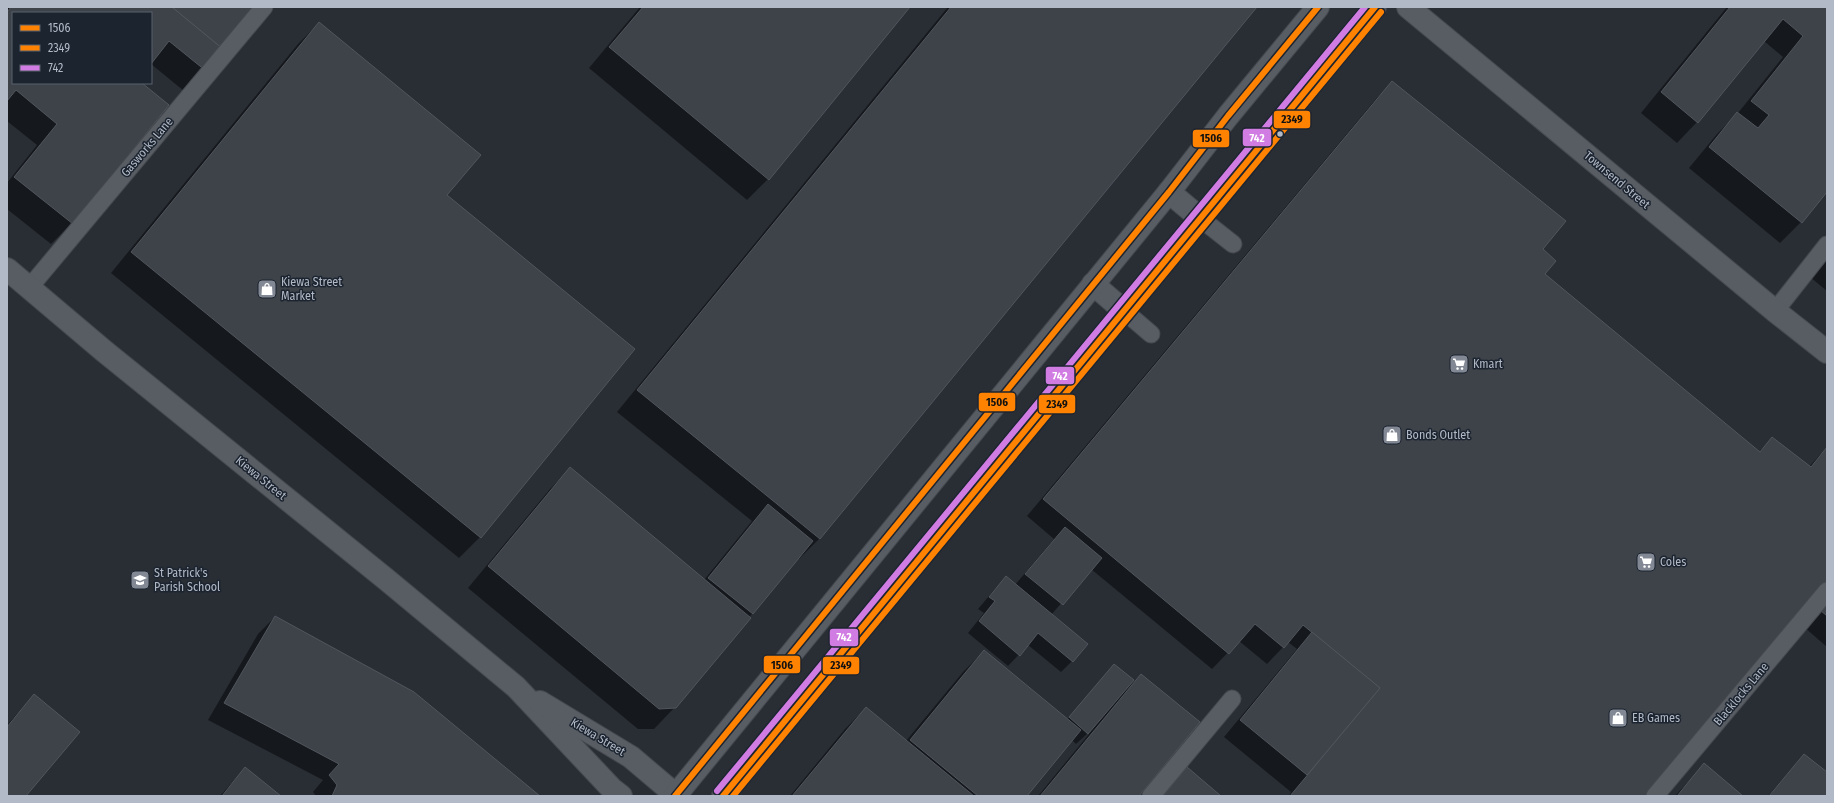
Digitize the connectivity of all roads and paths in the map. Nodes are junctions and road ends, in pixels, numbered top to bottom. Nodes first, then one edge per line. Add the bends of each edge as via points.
1 (264, 7) edge
2 (1318, 7) edge
3 (1375, 7) edge
4 (1408, 7) edge
5 (1169, 192) junction
6 (1200, 218) junction
7 (1233, 244) dead end
8 (1827, 245) edge
9 (7, 269) edge
10 (1093, 284) junction
11 (30, 288) junction
12 (1123, 310) junction
13 (1775, 311) junction
14 (1151, 334) dead end
15 (1827, 352) edge
16 (1827, 591) edge
17 (516, 687) junction
18 (1232, 699) dead end
19 (621, 796) edge
20 (676, 796) edge
21 (723, 796) edge
22 (1151, 796) edge
23 (1655, 796) edge

1 - 11 lane, Gasworks Lane
2 - 5 street
3 - 6 street
4 - 13 street, Townsend Street
5 - 6 street
5 - 10 street
6 - 7 lane
6 - 12 street
8 - 13 lane
9 - 11 street, Kiewa Street
10 - 12 street
10 - 20 street
11 - 17 street, Kiewa Street
12 - 14 lane
12 - 21 street
13 - 15 street, Townsend Street
16 - 23 lane, Blacklocks Lane
17 - 19 street, Kiewa Street
17 - 20 street, Kiewa Street via 631,757
18 - 22 lane

